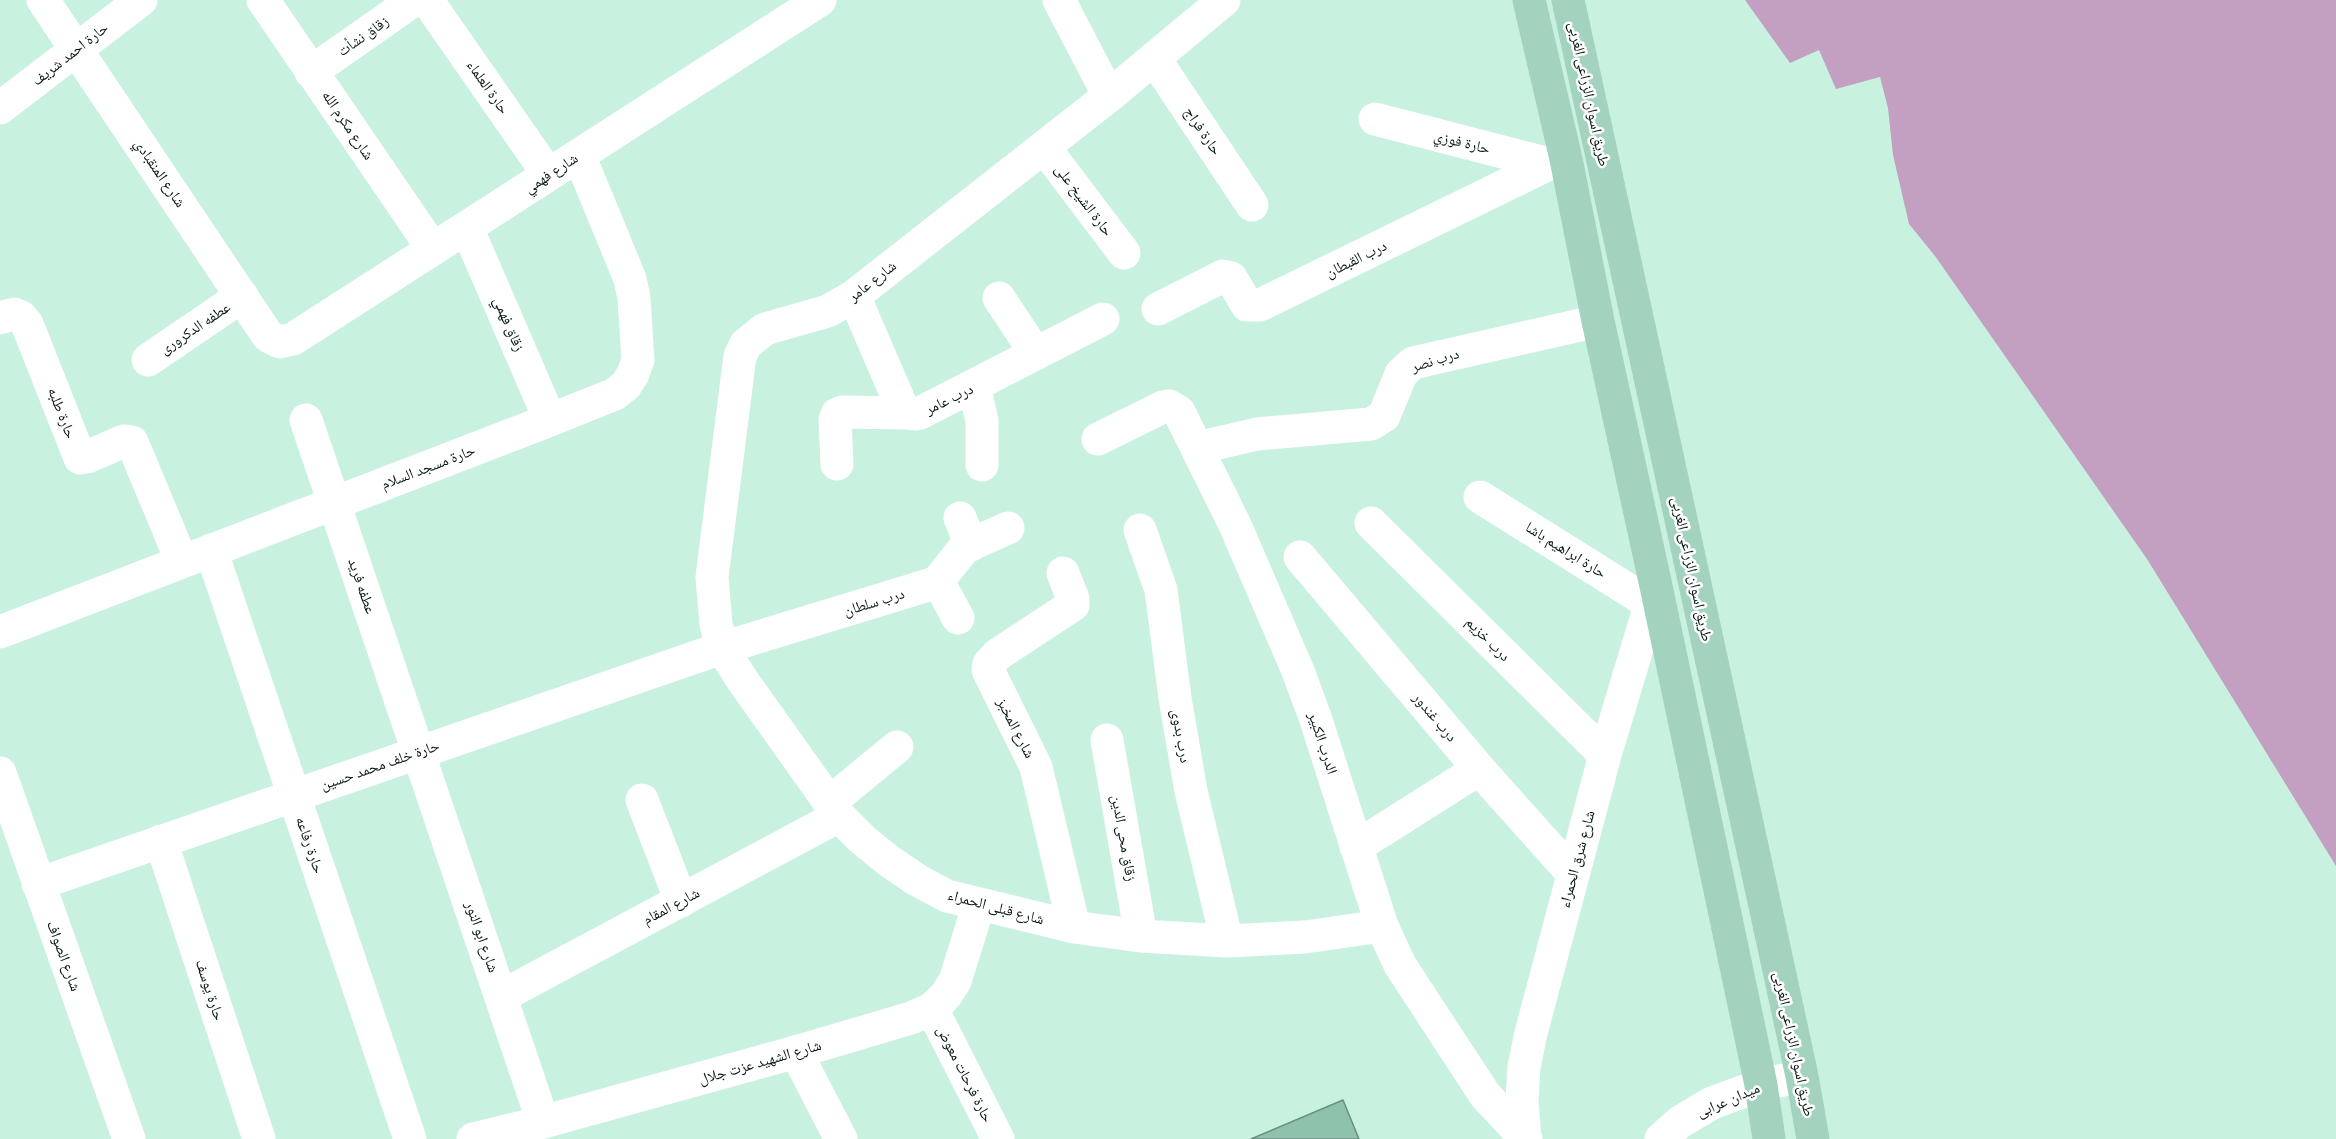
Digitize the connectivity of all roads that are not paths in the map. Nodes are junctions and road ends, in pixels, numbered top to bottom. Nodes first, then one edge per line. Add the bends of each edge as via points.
1 (43, 0) edge
2 (141, 0) edge
3 (263, 0) edge
4 (414, 0) edge
5 (427, 0) edge
6 (820, 0) edge
7 (1059, 0) edge
8 (1224, 0) edge
9 (1529, 0) edge
10 (1568, 0) edge
11 (76, 48) junction
12 (1154, 58) junction
13 (311, 72) junction
14 (1109, 96) junction
15 (0, 108) edge
16 (1375, 120) dead end
17 (1044, 147) junction
18 (579, 155) junction
19 (1558, 162) junction
20 (548, 174) junction
21 (1252, 205) dead end
22 (467, 228) junction
23 (433, 249) junction
24 (1124, 253) dead end
25 (854, 296) junction
26 (242, 297) junction
27 (999, 298) dead end
28 (1158, 309) dead end
29 (0, 318) edge
30 (1103, 319) dead end
31 (1598, 321) junction
32 (280, 342) joint
33 (1036, 354) junction
34 (148, 360) dead end
35 (974, 386) junction
36 (908, 413) junction
37 (306, 420) dead end
38 (550, 420) junction
39 (1098, 439) dead end
40 (1197, 448) junction
41 (837, 464) dead end
42 (982, 465) dead end
43 (1480, 497) dead end
44 (334, 503) junction
45 (1371, 523) dead end
46 (1008, 528) dead end
47 (1140, 530) dead end
48 (196, 556) junction
49 (1300, 557) dead end
50 (1063, 573) dead end
51 (938, 581) junction
52 (1654, 595) junction
53 (958, 618) dead end
54 (0, 632) edge
55 (722, 648) junction
56 (1107, 740) dead end
57 (897, 747) dead end
58 (418, 752) junction
59 (1605, 755) junction
60 (1479, 770) junction
61 (0, 773) edge
62 (292, 795) junction
63 (642, 800) dead end
64 (834, 809) junction
65 (161, 841) junction
66 (1356, 847) junction
67 (1573, 874) junction
68 (38, 884) junction
69 (681, 901) junction
70 (979, 904) junction
71 (1382, 926) junction
72 (1074, 927) junction
73 (1141, 936) junction
74 (1227, 940) junction
75 (502, 996) junction
76 (932, 1009) junction
77 (796, 1052) junction
78 (1802, 1076) junction
79 (1761, 1085) junction
80 (543, 1122) junction
81 (481, 1138) edge
82 (129, 1139) edge
83 (259, 1139) edge
84 (410, 1139) edge
85 (841, 1139) edge
86 (998, 1139) edge
87 (1525, 1139) edge
88 (1661, 1139) edge
89 (1768, 1139) edge
90 (1813, 1139) edge

1 - 11 street, شارع المنقبادي
2 - 11 street, حارة احمد شريف
3 - 13 street, شارع مكرم الله
4 - 13 street, زقاق نشأت
5 - 20 street, حارة العلماء
6 - 18 street, شارع فهمي
7 - 14 street
8 - 12 street, شارع عامر
9 - 19 main road
10 - 78 main road, طريق اسوان الزراعى الغربى
11 - 15 street, حارة احمد شريف
11 - 26 street, شارع المنقبادي
12 - 14 street, شارع عامر
12 - 21 street, حارة فراج
13 - 23 street, شارع مكرم الله
14 - 17 street, شارع عامر
16 - 19 street, حارة فوزي
17 - 24 street, حارة الشيخ على
17 - 25 street, شارع عامر
18 - 20 street, شارع فهمي
18 - 38 street, حارة مسجد السلام via 630,279 638,360 626,385 615,394
19 - 28 street, درب القبطان via 1260,305 1246,305 1231,278 1223,276
19 - 31 main road
20 - 22 street, شارع فهمي
22 - 23 street, شارع فهمي
22 - 38 street, زقاق فهمي
23 - 32 street, شارع فهمي via 293,339
25 - 36 street, درب عامر via 901,405
25 - 55 street, شارع عامر via 828,311 765,329 746,344 740,356 712,577
26 - 32 street, شارع المنقبادي via 268,336
26 - 34 street, عطفه الدكرورى
27 - 33 street
29 - 48 street, حارة طلبه via 14,314 27,324 80,458 132,441
30 - 33 street, درب عامر
31 - 40 street, درب نصر via 1413,363 1401,374 1384,416 1371,424 1257,434
31 - 52 main road
33 - 35 street, درب عامر
35 - 36 street, درب عامر via 920,413
35 - 42 street via 982,421
36 - 41 street via 837,414
37 - 44 street, عطفه فريد
38 - 44 street, حارة مسجد السلام
39 - 40 street, الدرب الكبير via 1169,406 1179,412
40 - 66 street, الدرب الكبير via 1298,671
43 - 52 street, حارة ابراهيم باشا
44 - 48 street, حارة مسجد السلام
44 - 58 street, عطفه فريد
45 - 59 street, درب خزيم
46 - 51 street via 965,531 961,550
47 - 74 street, درب بدوى via 1161,590 1189,780
48 - 54 street, حارة مسجد السلام
48 - 62 street, حارة رفاعه
49 - 60 street, درب غندور
50 - 72 street, شارع المخبز via 1073,606 997,655 988,670 1036,766
51 - 53 street
51 - 55 street, درب سلطان
52 - 59 street, شارع شرق الحمراء
52 - 79 main road
55 - 58 street, حارة خلف محمد حسين
55 - 64 street, شارع قبلى الحمراء
56 - 73 street, زقاق محى الدين
57 - 64 street, شارع المقام
58 - 62 street, حارة خلف محمد حسين
58 - 75 street, شارع ابو النور
59 - 67 street, شارع شرق الحمراء
60 - 66 street
60 - 67 street, درب غندور
61 - 68 street, شارع الصواف
62 - 65 street, حارة خلف محمد حسين
62 - 84 street, حارة رفاعه
63 - 69 street
64 - 69 street, شارع المقام
64 - 70 street, شارع قبلى الحمراء via 863,840 917,880 947,896
65 - 68 street, حارة خلف محمد حسين
65 - 83 street, حارة يوسف
66 - 71 street, الدرب الكبير
67 - 87 street, شارع شرق الحمراء via 1524,1067
68 - 82 street, شارع الصواف
69 - 75 street, شارع المقام
70 - 72 street, شارع قبلى الحمراء
70 - 76 street, شارع الشهيد عزت جلال via 955,981
71 - 74 street, شارع قبلى الحمراء via 1305,937
71 - 87 street, الدرب الكبير via 1419,997 1485,1095
72 - 73 street, شارع قبلى الحمراء
73 - 74 street, شارع قبلى الحمراء
75 - 80 street, شارع ابو النور
76 - 77 street, شارع الشهيد عزت جلال
76 - 86 street, حارة فرحات معوض
77 - 80 street, شارع الشهيد عزت جلال
77 - 85 street
78 - 79 street, ميدان عرابى
78 - 90 main road, طريق اسوان الزراعى الغربى
79 - 88 street, ميدان عرابى via 1704,1107
79 - 89 main road
80 - 81 street, شارع الشهيد عزت جلال

